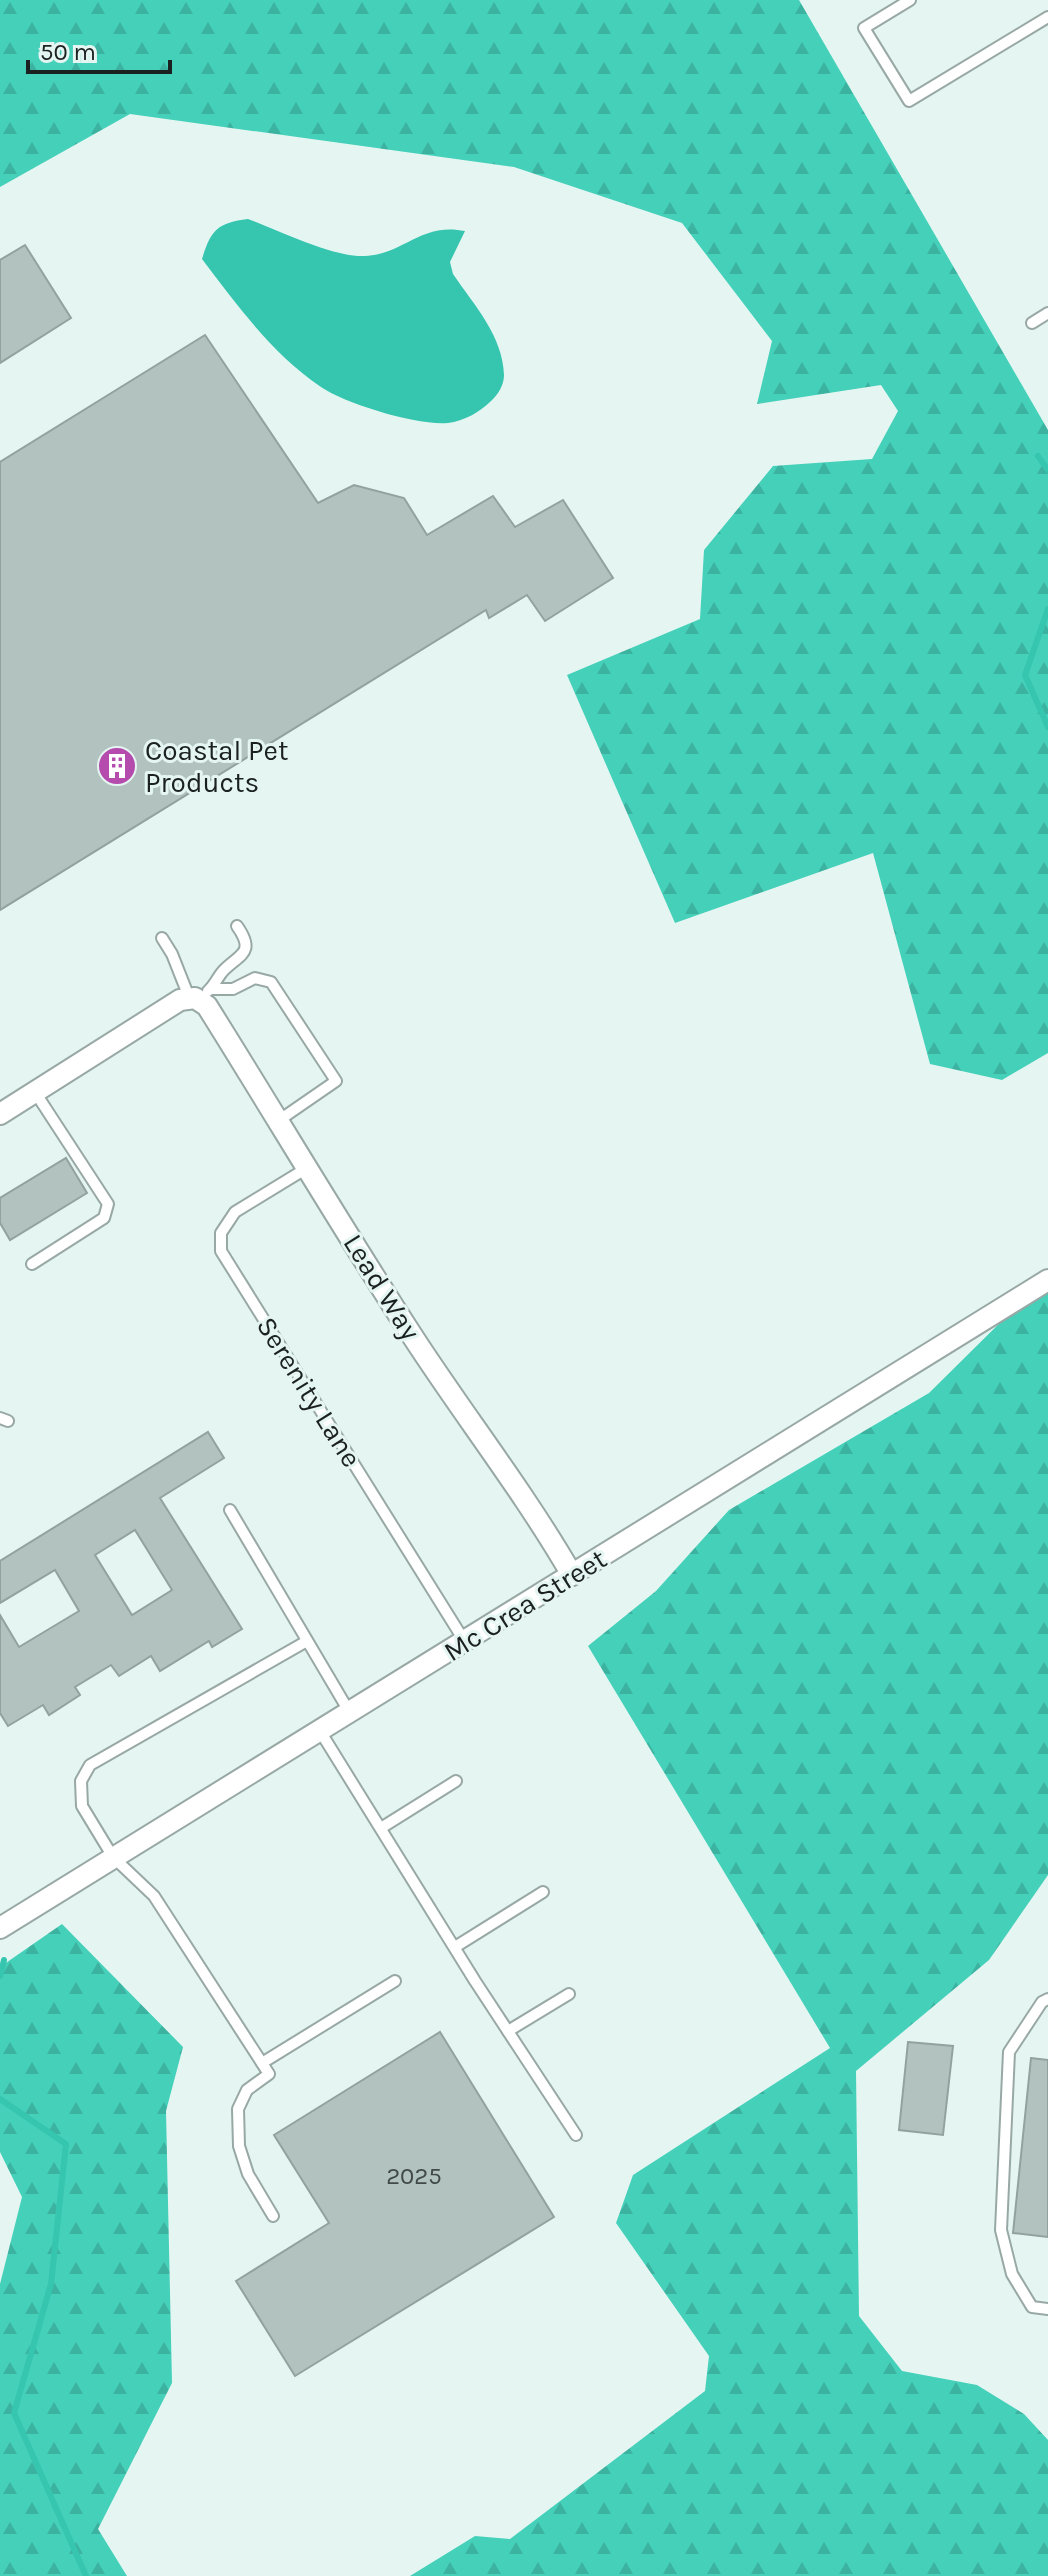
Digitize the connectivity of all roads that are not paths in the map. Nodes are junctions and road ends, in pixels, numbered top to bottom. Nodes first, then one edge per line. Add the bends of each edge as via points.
1 (910, 0) edge
2 (1048, 17) edge
3 (1048, 313) edge
4 (1032, 323) dead end
5 (237, 926) dead end
6 (162, 938) dead end
7 (199, 995) junction
8 (35, 1092) junction
9 (0, 1114) edge
10 (278, 1121) junction
11 (307, 1168) junction
12 (32, 1264) dead end
13 (1048, 1280) edge
14 (230, 1510) dead end
15 (572, 1575) junction
16 (307, 1641) junction
17 (465, 1642) junction
18 (350, 1713) junction
19 (320, 1731) junction
20 (456, 1781) dead end
21 (381, 1828) junction
22 (113, 1857) junction
23 (543, 1892) dead end
24 (0, 1928) edge
25 (455, 1947) junction
26 (395, 1981) dead end
27 (569, 1994) dead end
28 (1048, 1999) edge
29 (508, 2031) junction
30 (262, 2063) junction
31 (576, 2135) dead end
32 (273, 2216) dead end
33 (1048, 2309) edge

1 - 2 lane via 864,28 909,101
3 - 4 lane
5 - 7 lane via 245,938 243,952
6 - 7 lane
7 - 8 street via 180,1000
7 - 10 street, Lead Way
7 - 10 lane via 233,989 255,978 271,982 336,1081
8 - 9 street
8 - 12 lane via 108,1204 104,1218
10 - 11 street, Lead Way
11 - 15 street, Lead Way
11 - 17 lane, Serenity Lane via 235,1212 221,1233 221,1251
13 - 15 street, Mc Crea Street
14 - 16 lane
15 - 17 street, Mc Crea Street
16 - 18 lane
16 - 22 lane via 90,1765 81,1781 82,1806
17 - 18 street, Mc Crea Street
18 - 19 street, Mc Crea Street
19 - 21 lane
19 - 22 street, Mc Crea Street
20 - 21 lane
21 - 25 lane
22 - 24 street, Mc Crea Street
22 - 30 lane via 154,1896
23 - 25 lane
25 - 29 lane
26 - 30 lane
27 - 29 lane
28 - 33 lane via 1009,2052 1001,2230 1012,2274 1032,2307
29 - 31 lane
30 - 32 lane via 269,2074 247,2090 238,2109 239,2146 248,2174

